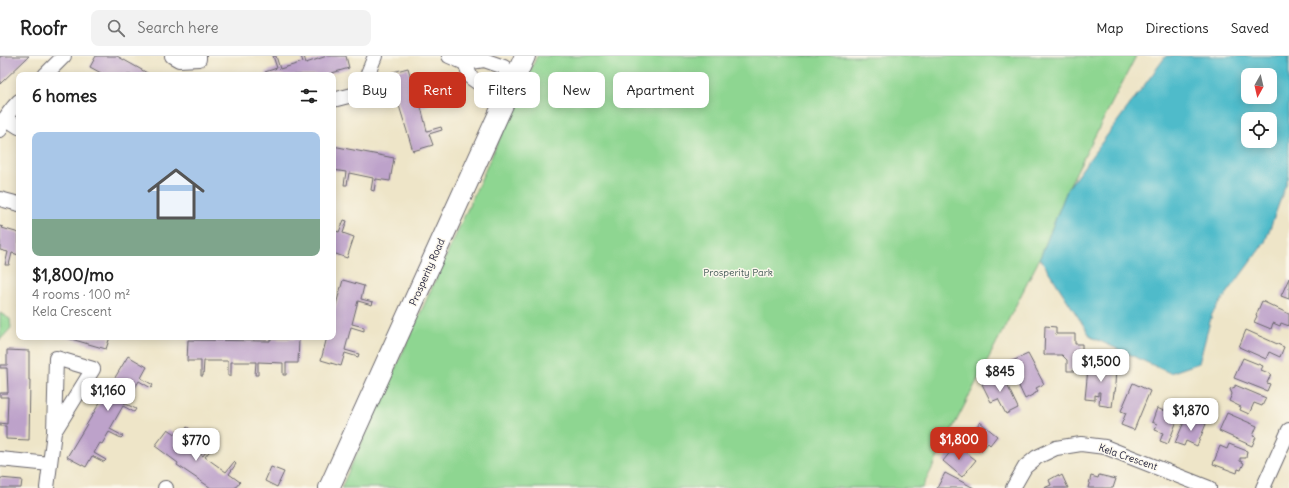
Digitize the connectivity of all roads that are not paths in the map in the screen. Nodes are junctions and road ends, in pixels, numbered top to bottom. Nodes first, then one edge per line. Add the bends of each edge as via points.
1 (64, 56) edge
2 (172, 56) edge
3 (199, 56) edge
4 (375, 56) edge
5 (448, 56) edge
6 (525, 56) edge
7 (465, 63) junction
8 (48, 72) edge
9 (506, 72) edge
10 (518, 72) edge
11 (474, 80) edge
12 (336, 99) edge
13 (16, 104) edge
14 (501, 108) edge
15 (3, 124) edge
16 (16, 126) edge
17 (0, 199) edge
18 (16, 203) edge
19 (1289, 430) edge
20 (54, 432) junction
21 (0, 459) edge
22 (50, 464) junction
23 (47, 488) edge
24 (329, 488) edge
25 (1013, 488) edge
26 (1209, 488) edge
27 (1263, 488) edge

1 - 8 street
2 - 3 street via 179,60
4 - 12 street via 360,94
5 - 7 street
6 - 10 street, Prosperity Road
7 - 9 street via 484,60 504,67
7 - 11 street
13 - 15 street
14 - 24 street, Prosperity Road
15 - 16 street
17 - 18 street
19 - 27 street
20 - 20 street via 93,369 56,358
20 - 22 street
21 - 22 street
22 - 23 street
25 - 26 street, Kela Crescent via 1025,467 1037,457 1056,448 1081,444 1105,447

